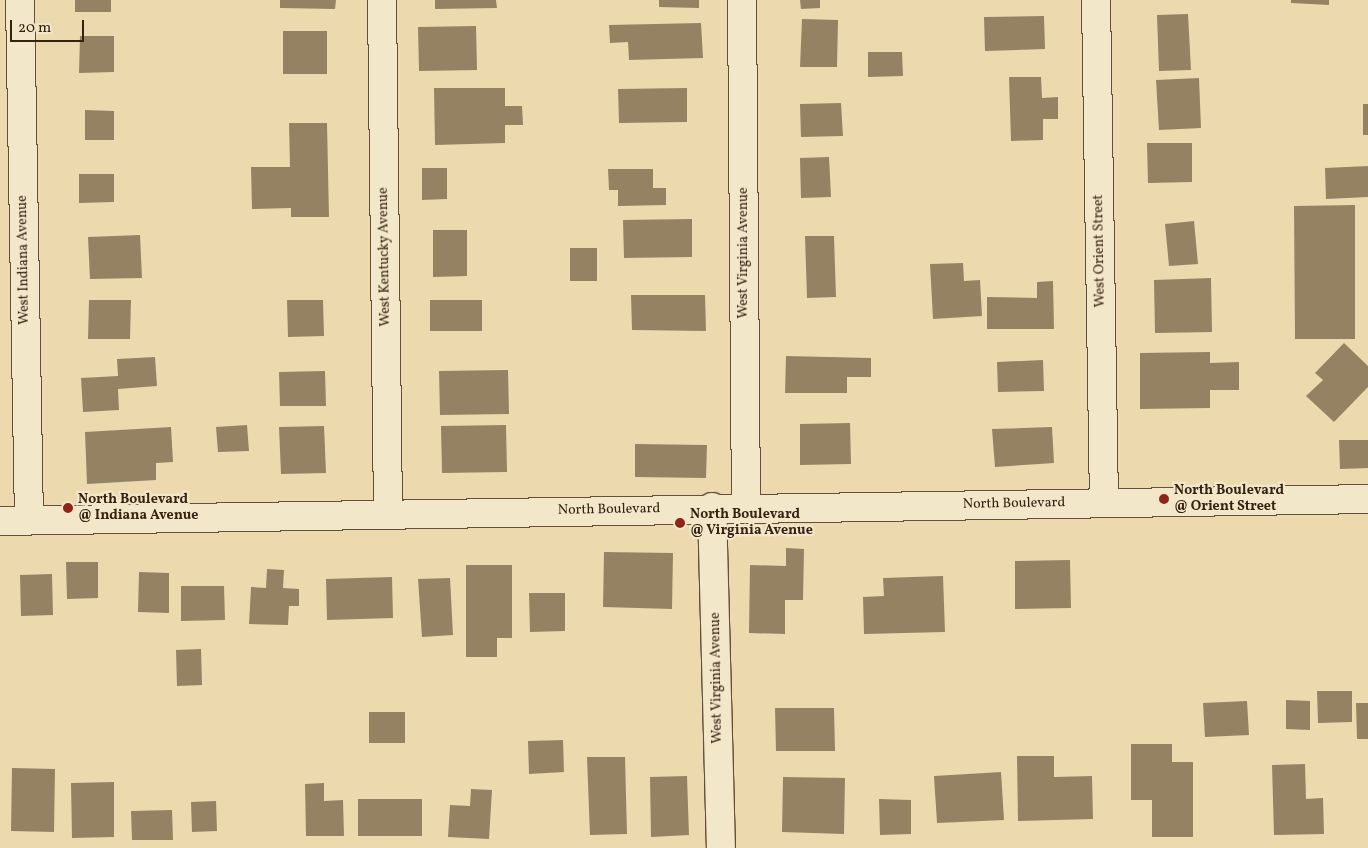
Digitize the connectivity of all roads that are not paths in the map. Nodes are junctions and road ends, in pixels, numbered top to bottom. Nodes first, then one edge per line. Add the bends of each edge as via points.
1 (20, 0) edge
2 (382, 0) edge
3 (742, 0) edge
4 (1096, 0) edge
5 (1368, 499) edge
6 (1104, 502) junction
7 (746, 507) junction
8 (712, 508) junction
9 (388, 514) junction
10 (29, 520) junction
11 (0, 521) edge
12 (721, 848) edge

1 - 10 street, West Indiana Avenue
2 - 9 street, West Kentucky Avenue
3 - 7 street, West Virginia Avenue
4 - 6 street, West Orient Street
5 - 6 street, North Boulevard
6 - 7 street, North Boulevard
7 - 8 street, North Boulevard
8 - 9 street, North Boulevard
8 - 12 street, West Virginia Avenue
9 - 10 street, North Boulevard
10 - 11 street, North Boulevard

